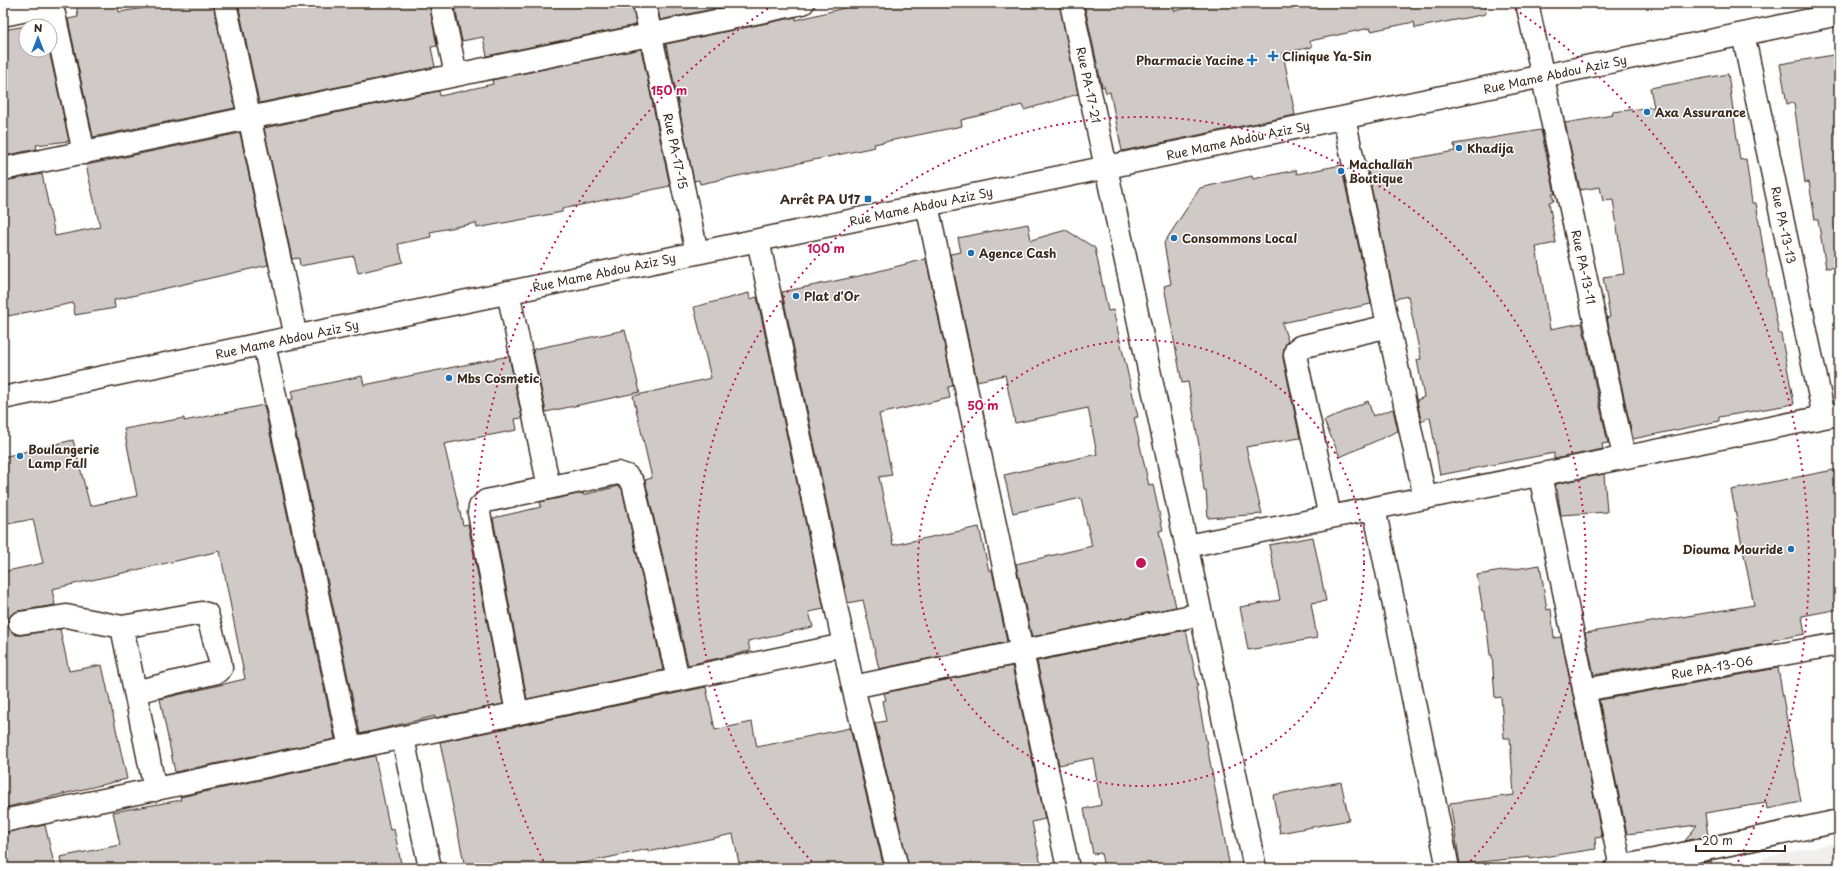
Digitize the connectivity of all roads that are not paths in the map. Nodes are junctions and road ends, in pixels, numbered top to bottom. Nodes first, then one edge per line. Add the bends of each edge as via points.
1 (225, 3) edge
2 (441, 3) edge
3 (644, 3) edge
4 (803, 3) edge
5 (1071, 3) edge
6 (1527, 3) edge
7 (1839, 14) edge
8 (3, 15) edge
9 (1743, 34) junction
10 (651, 35) junction
11 (456, 75) junction
12 (1543, 76) junction
13 (1344, 118) junction
14 (250, 119) junction
15 (84, 153) junction
16 (1106, 168) junction
17 (3, 169) edge
18 (927, 205) junction
19 (758, 240) junction
20 (697, 253) junction
21 (508, 292) junction
22 (1389, 326) junction
23 (296, 337) junction
24 (264, 344) junction
25 (3, 398) edge
26 (1832, 415) edge
27 (1624, 457) junction
28 (1540, 475) junction
29 (549, 487) junction
30 (1425, 498) junction
31 (1374, 508) junction
32 (1330, 517) junction
33 (1186, 546) junction
34 (1201, 614) junction
35 (20, 623) dead end
36 (122, 627) junction
37 (1839, 644) edge
38 (844, 645) junction
39 (1022, 652) junction
40 (678, 679) junction
41 (853, 687) junction
42 (1584, 690) junction
43 (135, 692) junction
44 (517, 713) junction
45 (403, 738) junction
46 (350, 748) junction
47 (155, 790) junction
48 (3, 821) edge
49 (1839, 821) edge
50 (430, 868) edge
51 (897, 868) edge
52 (1068, 868) edge
53 (1255, 868) edge
54 (1448, 868) edge
55 (1619, 868) edge

1 - 14 street
2 - 11 street
3 - 10 street, Rue PA-17-15
4 - 10 street
5 - 16 street, Rue PA-17-21
6 - 12 street, Rue PA-13-11
7 - 9 street, Rue Mame Abdou Aziz Sy
8 - 15 street via 42,7 48,8 54,14
9 - 12 street, Rue Mame Abdou Aziz Sy
9 - 26 street, Rue PA-13-13
10 - 11 street
10 - 20 street, Rue PA-17-15
11 - 14 street
12 - 13 street, Rue Mame Abdou Aziz Sy
12 - 27 street, Rue PA-13-11
13 - 16 street, Rue Mame Abdou Aziz Sy
13 - 22 street
14 - 15 street
14 - 23 street
15 - 17 street
16 - 18 street, Rue Mame Abdou Aziz Sy
16 - 33 street, Rue PA-17-21
18 - 19 street, Rue Mame Abdou Aziz Sy
18 - 39 street
19 - 20 street, Rue Mame Abdou Aziz Sy
19 - 38 street
20 - 21 street, Rue Mame Abdou Aziz Sy
21 - 23 street, Rue Mame Abdou Aziz Sy
21 - 29 street
22 - 30 street
22 - 32 street via 1296,350
23 - 24 street, Rue Mame Abdou Aziz Sy
24 - 25 street, Rue Mame Abdou Aziz Sy
24 - 46 street
26 - 27 street
27 - 28 street
28 - 30 street
28 - 42 street
29 - 40 street via 618,473 627,476 633,483
29 - 44 street via 486,501 480,507 479,514
30 - 31 street
31 - 32 street
31 - 54 street
32 - 33 street
33 - 34 street, Rue PA-17-21
34 - 39 street
34 - 53 street, Rue PA-17-21
35 - 36 street via 66,616
36 - 43 street
36 - 43 street via 207,614 220,661 221,668 217,672
37 - 42 street, Rue PA-13-06
38 - 40 street
38 - 41 street
39 - 41 street
39 - 52 street
40 - 44 street
41 - 51 street
42 - 55 street
43 - 47 street
44 - 45 street
45 - 46 street
45 - 50 street
46 - 47 street
47 - 48 street
49 - 55 street

